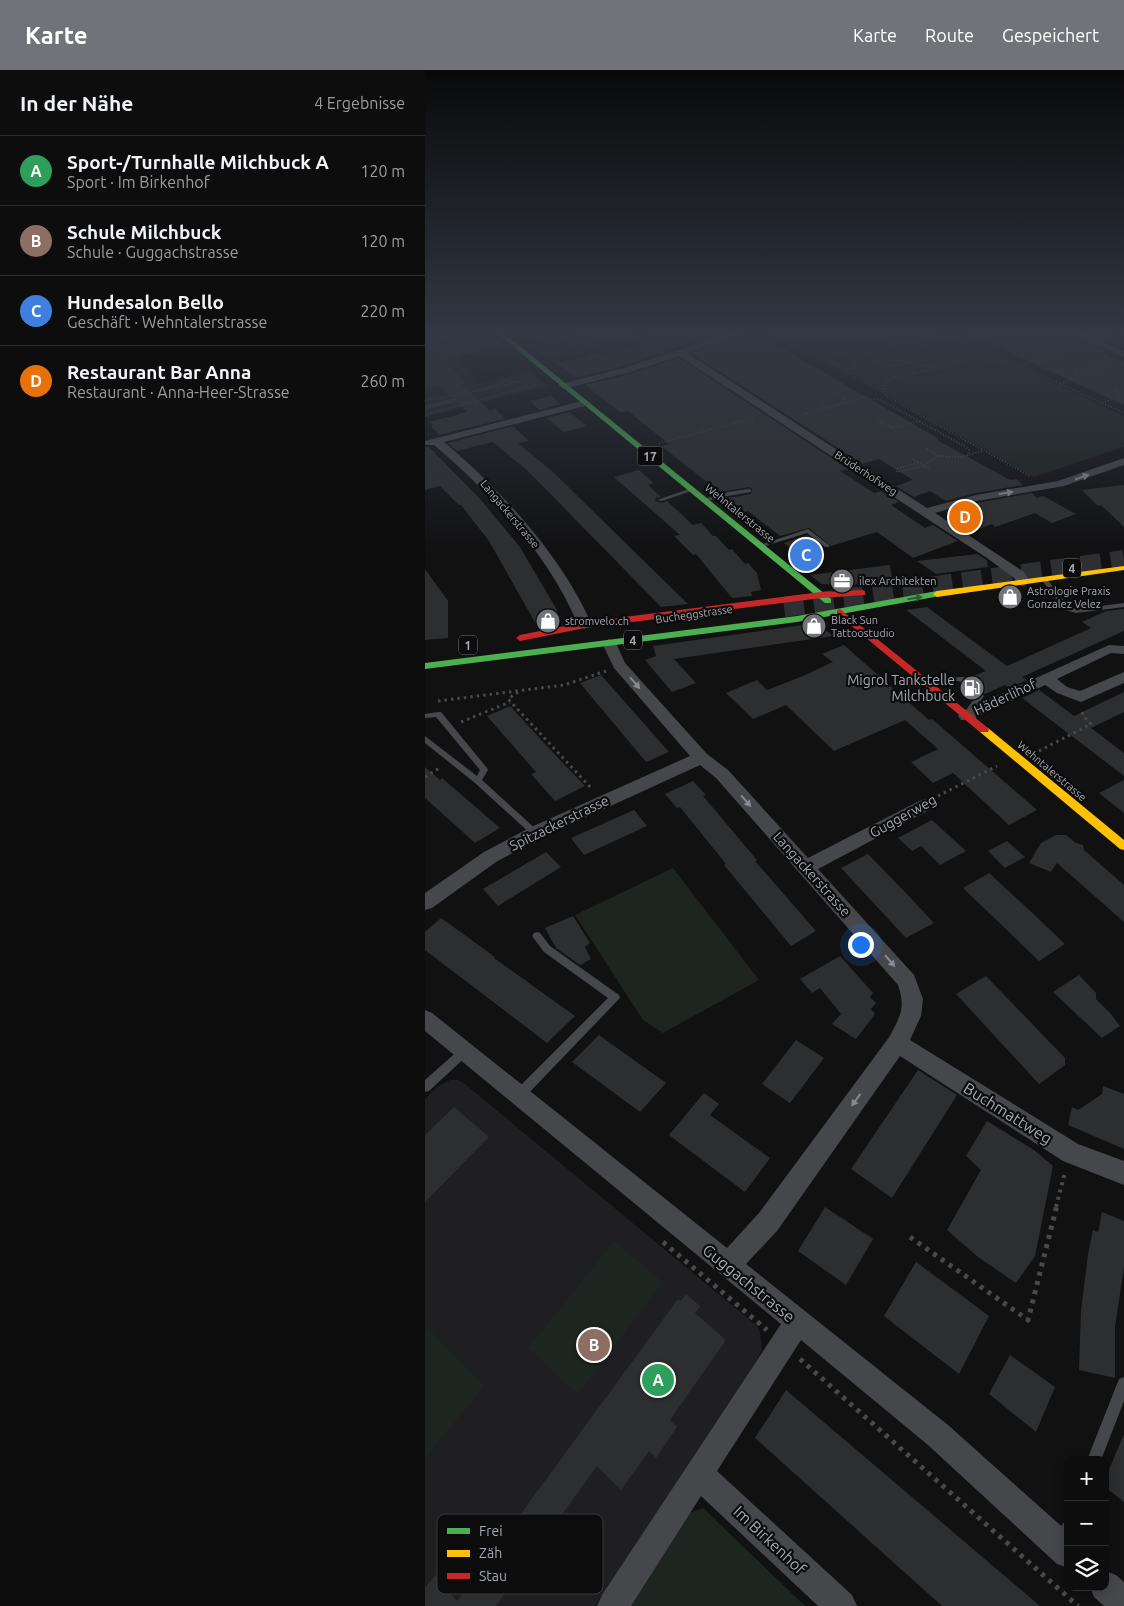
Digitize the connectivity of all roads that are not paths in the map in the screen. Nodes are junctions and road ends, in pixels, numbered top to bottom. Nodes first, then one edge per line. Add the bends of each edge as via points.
1 (579, 406) edge
2 (588, 406) edge
3 (764, 406) edge
4 (430, 442) edge
5 (1124, 461) edge
6 (691, 490) junction
7 (749, 491) dead end
8 (660, 500) dead end
9 (704, 500) junction
10 (925, 512) junction
11 (760, 546) junction
12 (827, 546) dead end
13 (1124, 561) edge
14 (1124, 568) edge
15 (1022, 579) junction
16 (1044, 579) junction
17 (887, 591) dead end
18 (869, 593) dead end
19 (821, 595) junction
20 (1124, 605) edge
21 (840, 612) junction
22 (585, 625) junction
23 (511, 639) joint
24 (609, 643) junction
25 (1124, 650) edge
26 (425, 660) edge
27 (425, 666) edge
28 (1124, 677) edge
29 (1045, 678) junction
30 (925, 682) junction
31 (425, 716) edge
32 (966, 716) junction
33 (425, 738) edge
34 (701, 758) junction
35 (478, 781) junction
36 (925, 805) road end
37 (535, 833) junction
38 (1124, 846) edge
39 (805, 868) junction
40 (425, 903) edge
41 (537, 936) dead end
42 (425, 1019) edge
43 (897, 1043) junction
44 (465, 1050) junction
45 (425, 1087) edge
46 (519, 1095) junction
47 (1124, 1173) edge
48 (729, 1266) junction
49 (797, 1322) junction
50 (1124, 1384) edge
51 (1096, 1456) edge
52 (699, 1474) junction
53 (1064, 1542) edge
54 (613, 1606) edge
55 (841, 1606) edge

1 - 4 street
2 - 6 main road, Wehntalerstrasse / 17
3 - 10 street, Brüderhofweg
4 - 22 street, Langackerstrasse via 473,471 501,500 536,543 580,611
10 -> 5 street via 976,498 1060,484
6 - 8 lane
6 - 9 main road, Wehntalerstrasse / 17
7 - 9 lane
9 - 11 main road, Wehntalerstrasse / 17
10 - 15 street, Brüderhofweg
11 - 12 lane via 808,532
11 - 19 main road, Wehntalerstrasse / 17
13 - 15 main road, 4
14 - 16 main road, 4
15 - 16 main road, 4
15 - 17 main road, 4
21 -> 15 main road, 4
16 - 20 lane via 1067,608 1076,612
18 - 19 main road, 4
19 - 21 main road, Wehntalerstrasse
19 - 22 main road, 4
21 - 24 main road, 4
21 - 30 main road, Wehntalerstrasse
22 - 23 main road, 4
23 - 26 main road, Bucheggstrasse / 1 via 786,610 596,640
24 - 27 main road, 4
24 -> 34 street, Langackerstrasse via 619,665
25 - 29 street, Häderlihof via 1109,648
28 - 29 street, Häderlihof via 1081,697 1062,690
29 - 32 street, Häderlihof
30 - 32 main road, Wehntalerstrasse
30 - 32 lane via 961,679 980,696
31 - 35 lane via 437,714 449,727 484,770
32 - 38 main road, Wehntalerstrasse
33 - 35 lane
34 - 37 street, Spitzackerstrasse
34 -> 39 street, Langackerstrasse via 722,774
35 - 37 lane
36 - 39 street, Guggerweg
37 - 40 street, Spitzackerstrasse via 490,857
39 -> 43 street, Langackerstrasse via 907,981 913,999 911,1016
41 - 46 lane via 547,949 615,998
42 - 44 street, Guggachstrasse
43 - 47 street, Buchmattweg via 1071,1153
43 -> 48 street, Langackerstrasse via 769,1222
44 - 45 lane
44 - 46 street, Guggachstrasse
46 - 48 street, Guggachstrasse
48 - 49 street, Guggachstrasse
49 - 52 street
49 - 53 street, Guggachstrasse via 938,1435
50 - 51 lane
52 - 54 street
52 - 55 street, Im Birkenhof

